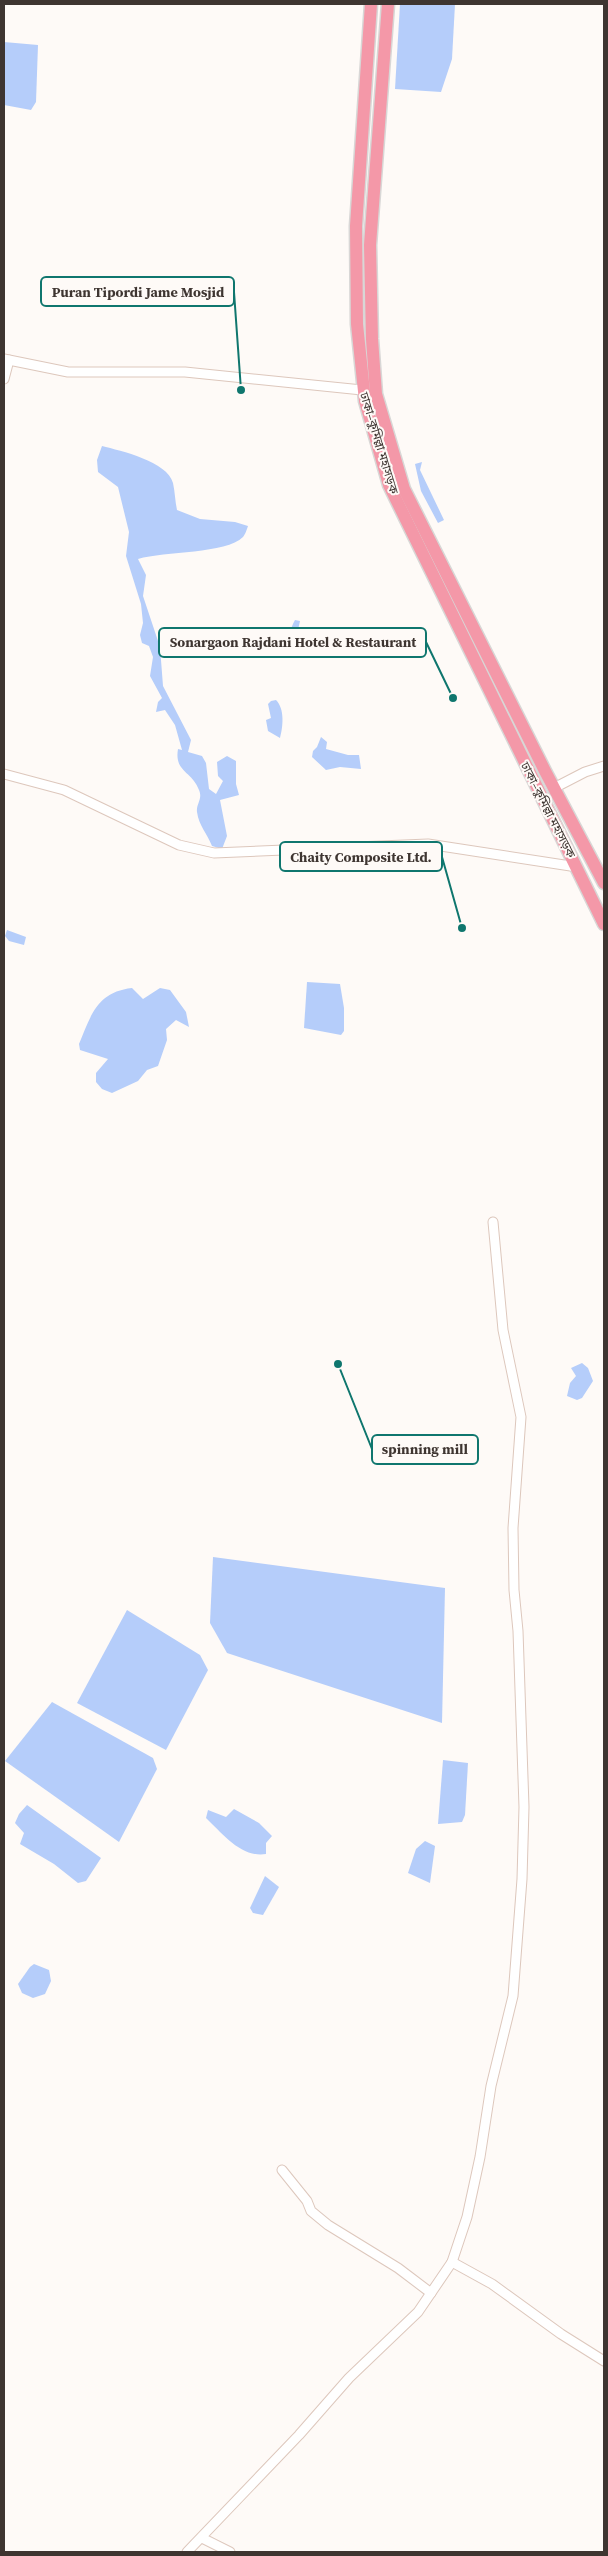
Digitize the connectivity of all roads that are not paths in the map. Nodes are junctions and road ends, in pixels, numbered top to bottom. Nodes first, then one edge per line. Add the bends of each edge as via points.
1 (371, 4) edge
2 (388, 4) edge
3 (6, 360) edge
4 (4, 379) edge
5 (368, 394) junction
6 (604, 766) edge
7 (4, 774) edge
8 (554, 788) junction
9 (577, 866) junction
10 (604, 883) edge
11 (604, 924) edge
12 (494, 1222) dead end
13 (282, 2170) dead end
14 (452, 2262) junction
15 (431, 2293) junction
16 (604, 2361) edge
17 (202, 2538) junction
18 (187, 2552) edge
19 (230, 2552) edge

1 - 5 highway, ঢাকা–কুমিল্লা মহাসড়ক via 356,226 357,324
2 - 5 highway, ঢাকা–কুমিল্লা মহাসড়ক via 370,245 372,339
3 - 4 street
3 - 5 street via 68,372 185,372
5 - 8 highway, ঢাকা–কুমিল্লা মহাসড়ক via 404,489
5 - 9 highway, ঢাকা–কুমিল্লা মহাসড়ক via 389,484
6 - 8 street
7 - 9 street via 64,790 179,845 214,853 428,844
8 - 10 highway, ঢাকা–কুমিল্লা মহাসড়ক
9 - 11 highway, ঢাকা–কুমিল্লা মহাসড়ক
12 - 14 street via 503,1330 521,1416 513,1528 524,1807 522,1879 513,1996 491,2086 467,2217
13 - 15 street via 311,2210 328,2225 398,2268
14 - 15 street
14 - 16 street via 492,2284
15 - 17 street via 418,2312 349,2378
17 - 18 street
17 - 19 street

